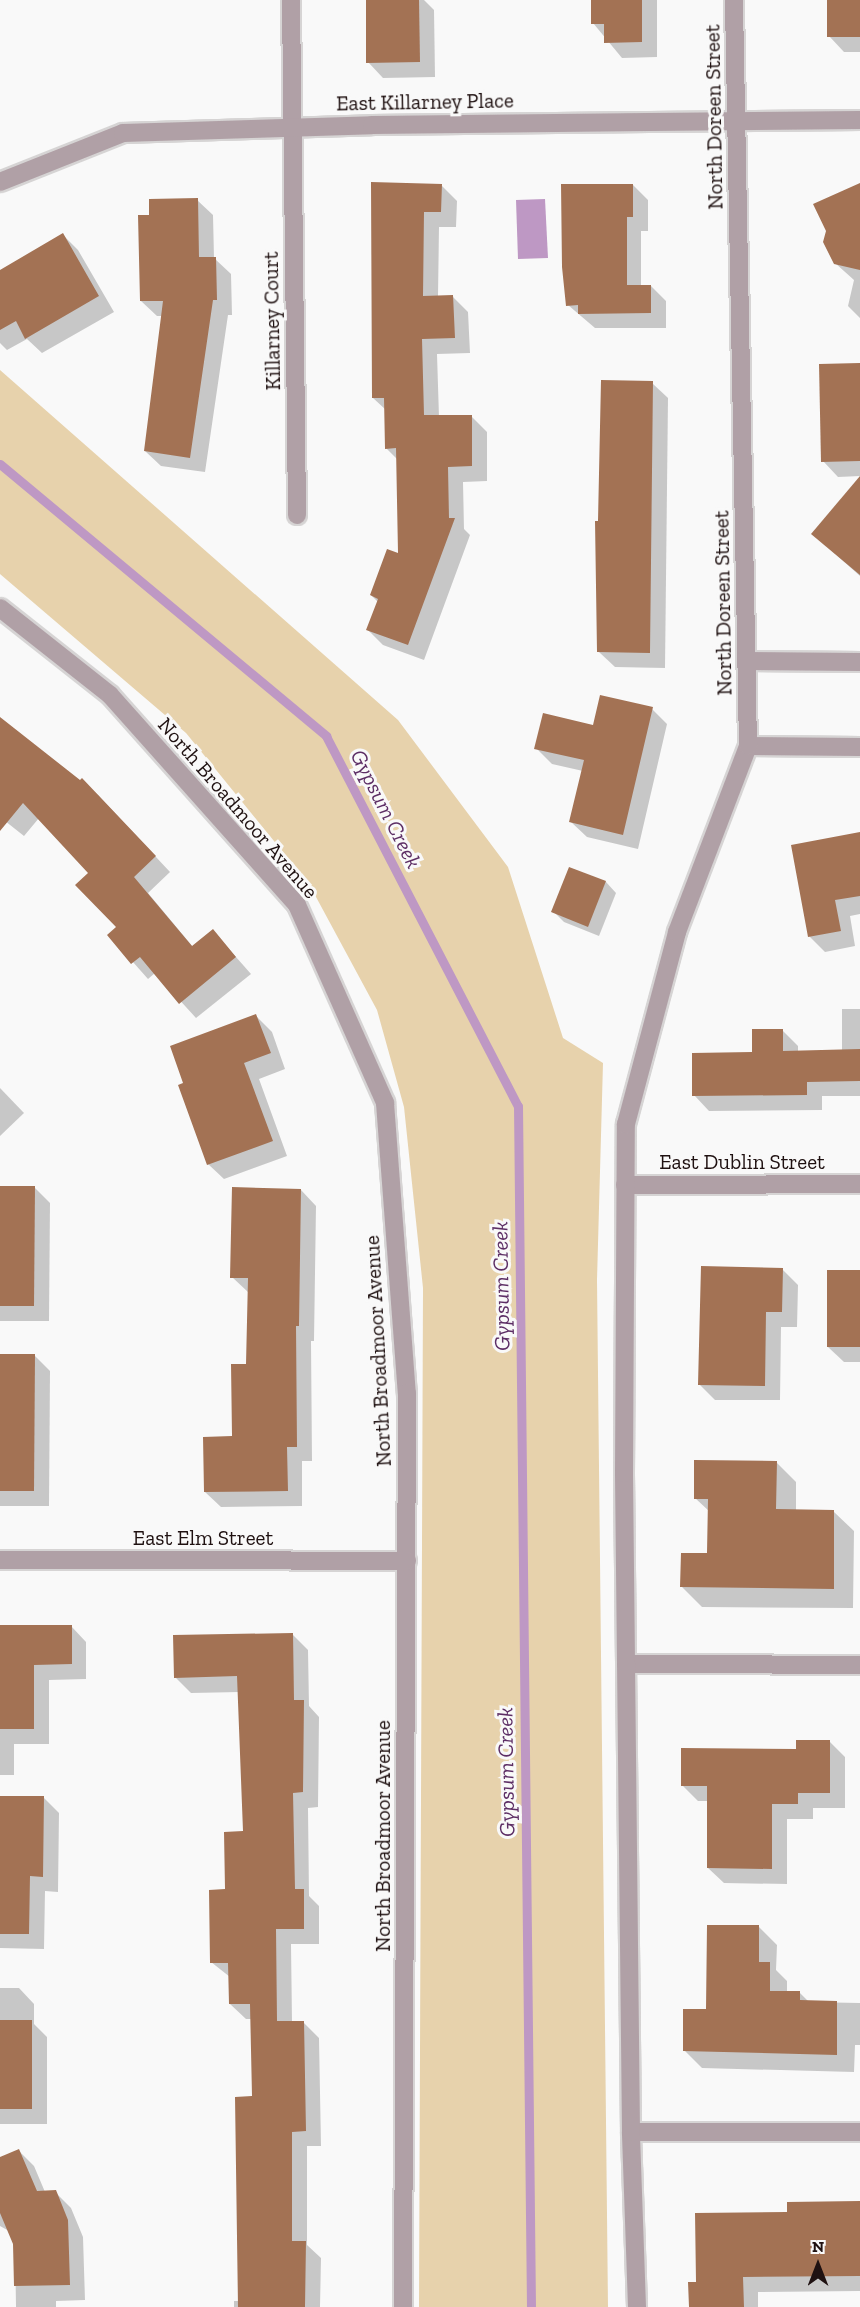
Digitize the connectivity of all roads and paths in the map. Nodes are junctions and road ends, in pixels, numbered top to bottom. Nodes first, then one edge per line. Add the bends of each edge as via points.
1 (291, 0) edge
2 (734, 0) edge
3 (860, 120) edge
4 (736, 121) junction
5 (292, 127) junction
6 (0, 182) edge
7 (297, 515) dead end
8 (0, 608) edge
9 (747, 661) junction
10 (860, 662) edge
11 (748, 746) junction
12 (860, 747) edge
13 (860, 1184) edge
14 (625, 1185) junction
15 (0, 1560) edge
16 (407, 1561) junction
17 (626, 1664) junction
18 (860, 1665) edge
19 (631, 2132) junction
20 (860, 2132) edge
21 (403, 2307) edge
22 (637, 2307) edge

1 - 5 street, Killarney Court
2 - 4 street, North Doreen Street
3 - 4 street, East Killarney Place
4 - 5 street, East Killarney Place
4 - 9 street, North Doreen Street
5 - 6 street, East Killarney Place via 123,133
5 - 7 street, Killarney Court
8 - 16 street, North Broadmoor Avenue via 110,695 297,905 385,1103 407,1394
9 - 10 street
9 - 11 street, North Doreen Street
11 - 12 street
11 - 14 street, North Doreen Street via 677,932 626,1124
13 - 14 street, East Dublin Street
14 - 17 street
15 - 16 street, East Elm Street
16 - 21 street, North Broadmoor Avenue
17 - 18 street
17 - 19 street
19 - 20 street
19 - 22 street

